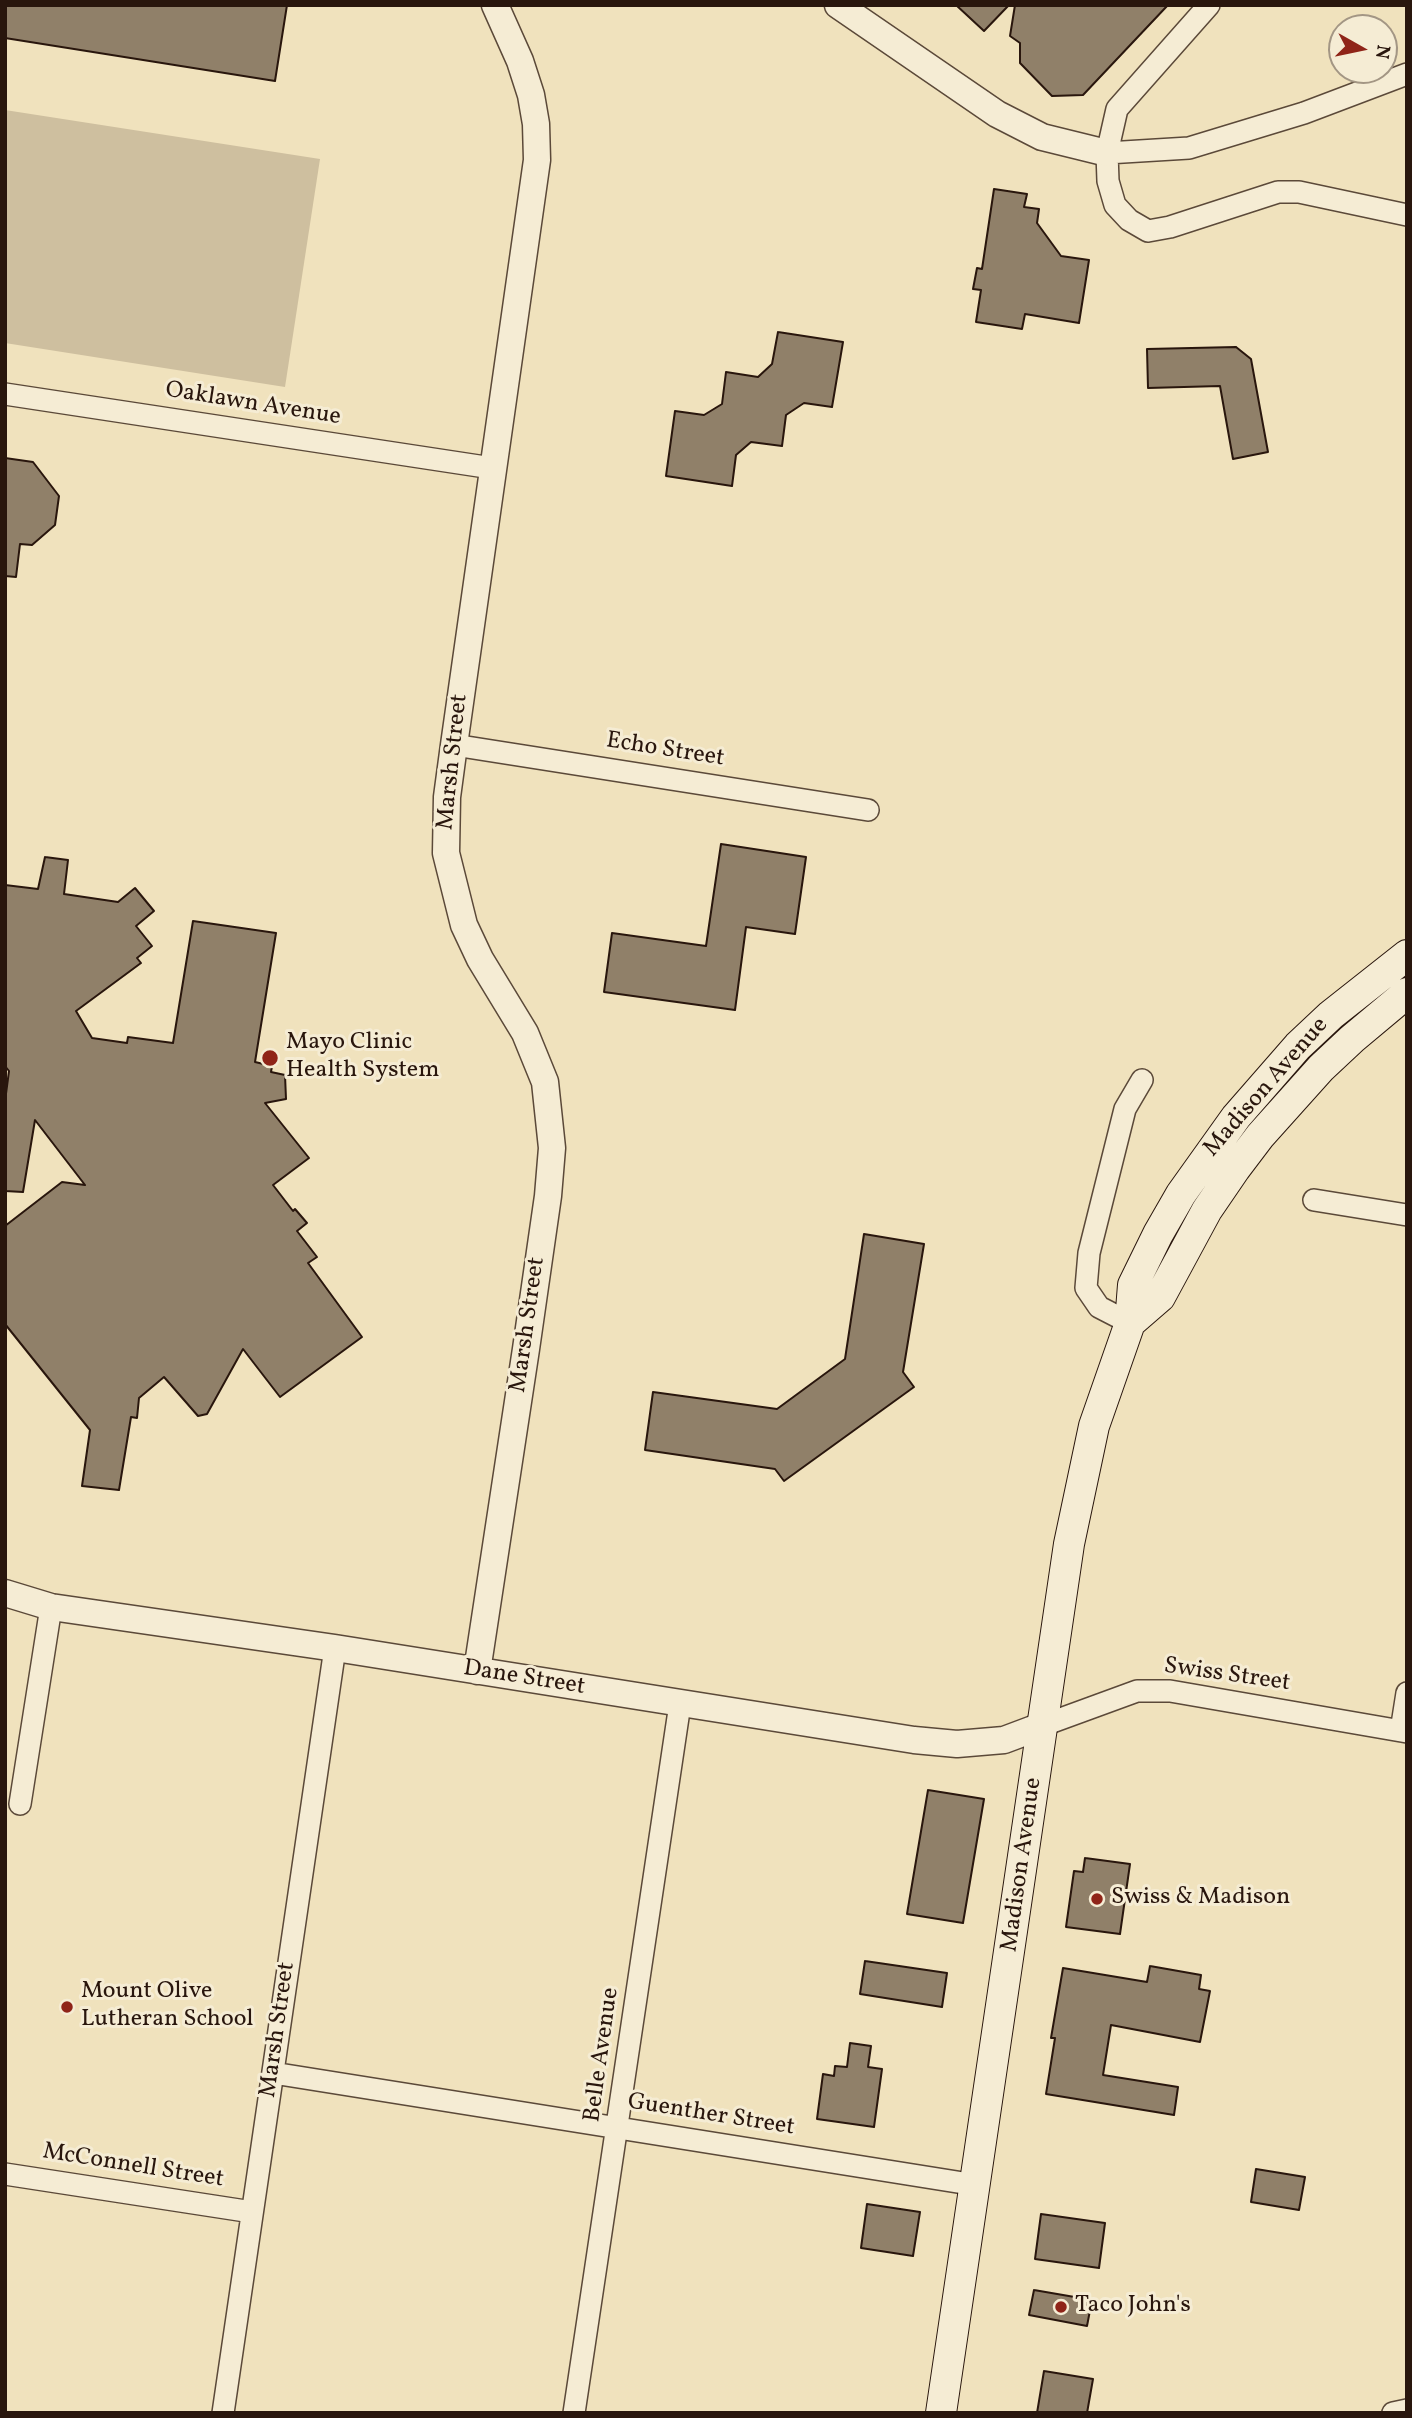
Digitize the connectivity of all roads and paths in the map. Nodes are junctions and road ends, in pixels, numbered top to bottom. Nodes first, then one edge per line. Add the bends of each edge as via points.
1 (495, 5) edge
2 (838, 5) edge
3 (1209, 5) edge
4 (1407, 75) edge
5 (1107, 153) junction
6 (1407, 215) edge
7 (5, 394) edge
8 (492, 468) junction
9 (454, 745) junction
10 (868, 810) dead end
11 (1407, 955) edge
12 (1407, 993) edge
13 (1142, 1080) dead end
14 (1314, 1200) dead end
15 (1407, 1215) edge
16 (1130, 1323) junction
17 (5, 1593) edge
18 (51, 1607) junction
19 (335, 1648) junction
20 (477, 1671) junction
21 (1407, 1693) edge
22 (680, 1704) junction
23 (1044, 1725) junction
24 (1404, 1732) edge
25 (20, 1804) dead end
26 (273, 2073) junction
27 (618, 2128) junction
28 (5, 2174) edge
29 (975, 2185) junction
30 (252, 2212) junction
31 (1407, 2410) edge
32 (223, 2413) edge
33 (574, 2413) edge
34 (941, 2413) edge
35 (1394, 2413) edge

1 - 8 street, Marsh Street via 531,96 537,160
2 - 5 street via 997,114 1042,137
3 - 5 street via 1117,109
4 - 5 street via 1189,148
5 - 6 street via 1115,205 1148,231 1278,192 1299,192
7 - 8 street, Oaklawn Avenue
8 - 9 street, Marsh Street
9 - 10 street, Echo Street
9 - 20 street, Marsh Street via 446,853 454,891 477,953 525,1033 545,1083 552,1148
11 - 16 main road, Madison Avenue via 1298,1046 1236,1116 1158,1234 1133,1285
12 - 16 main road, Madison Avenue via 1321,1068 1260,1136 1208,1210 1160,1297
13 - 16 street via 1125,1109 1089,1253 1086,1288 1099,1307
14 - 15 street
16 - 23 main road, Madison Avenue via 1094,1426 1081,1482
17 - 18 street, Dane Street
18 - 19 street, Dane Street
18 - 25 street
19 - 20 street, Dane Street
19 - 26 street, Marsh Street
20 - 22 street, Dane Street
21 - 24 street
22 - 23 street, Dane Street via 957,1744 1003,1740
22 - 27 street, Belle Avenue
23 - 24 street, Swiss Street via 1137,1691 1170,1691
23 - 29 main road, Madison Avenue
26 - 27 street, Guenther Street
26 - 30 street, Marsh Street
27 - 29 street, Guenther Street
27 - 33 street, Belle Avenue
28 - 30 street, McConnell Street
29 - 34 main road, Madison Avenue
30 - 32 street, Marsh Street
31 - 35 street

